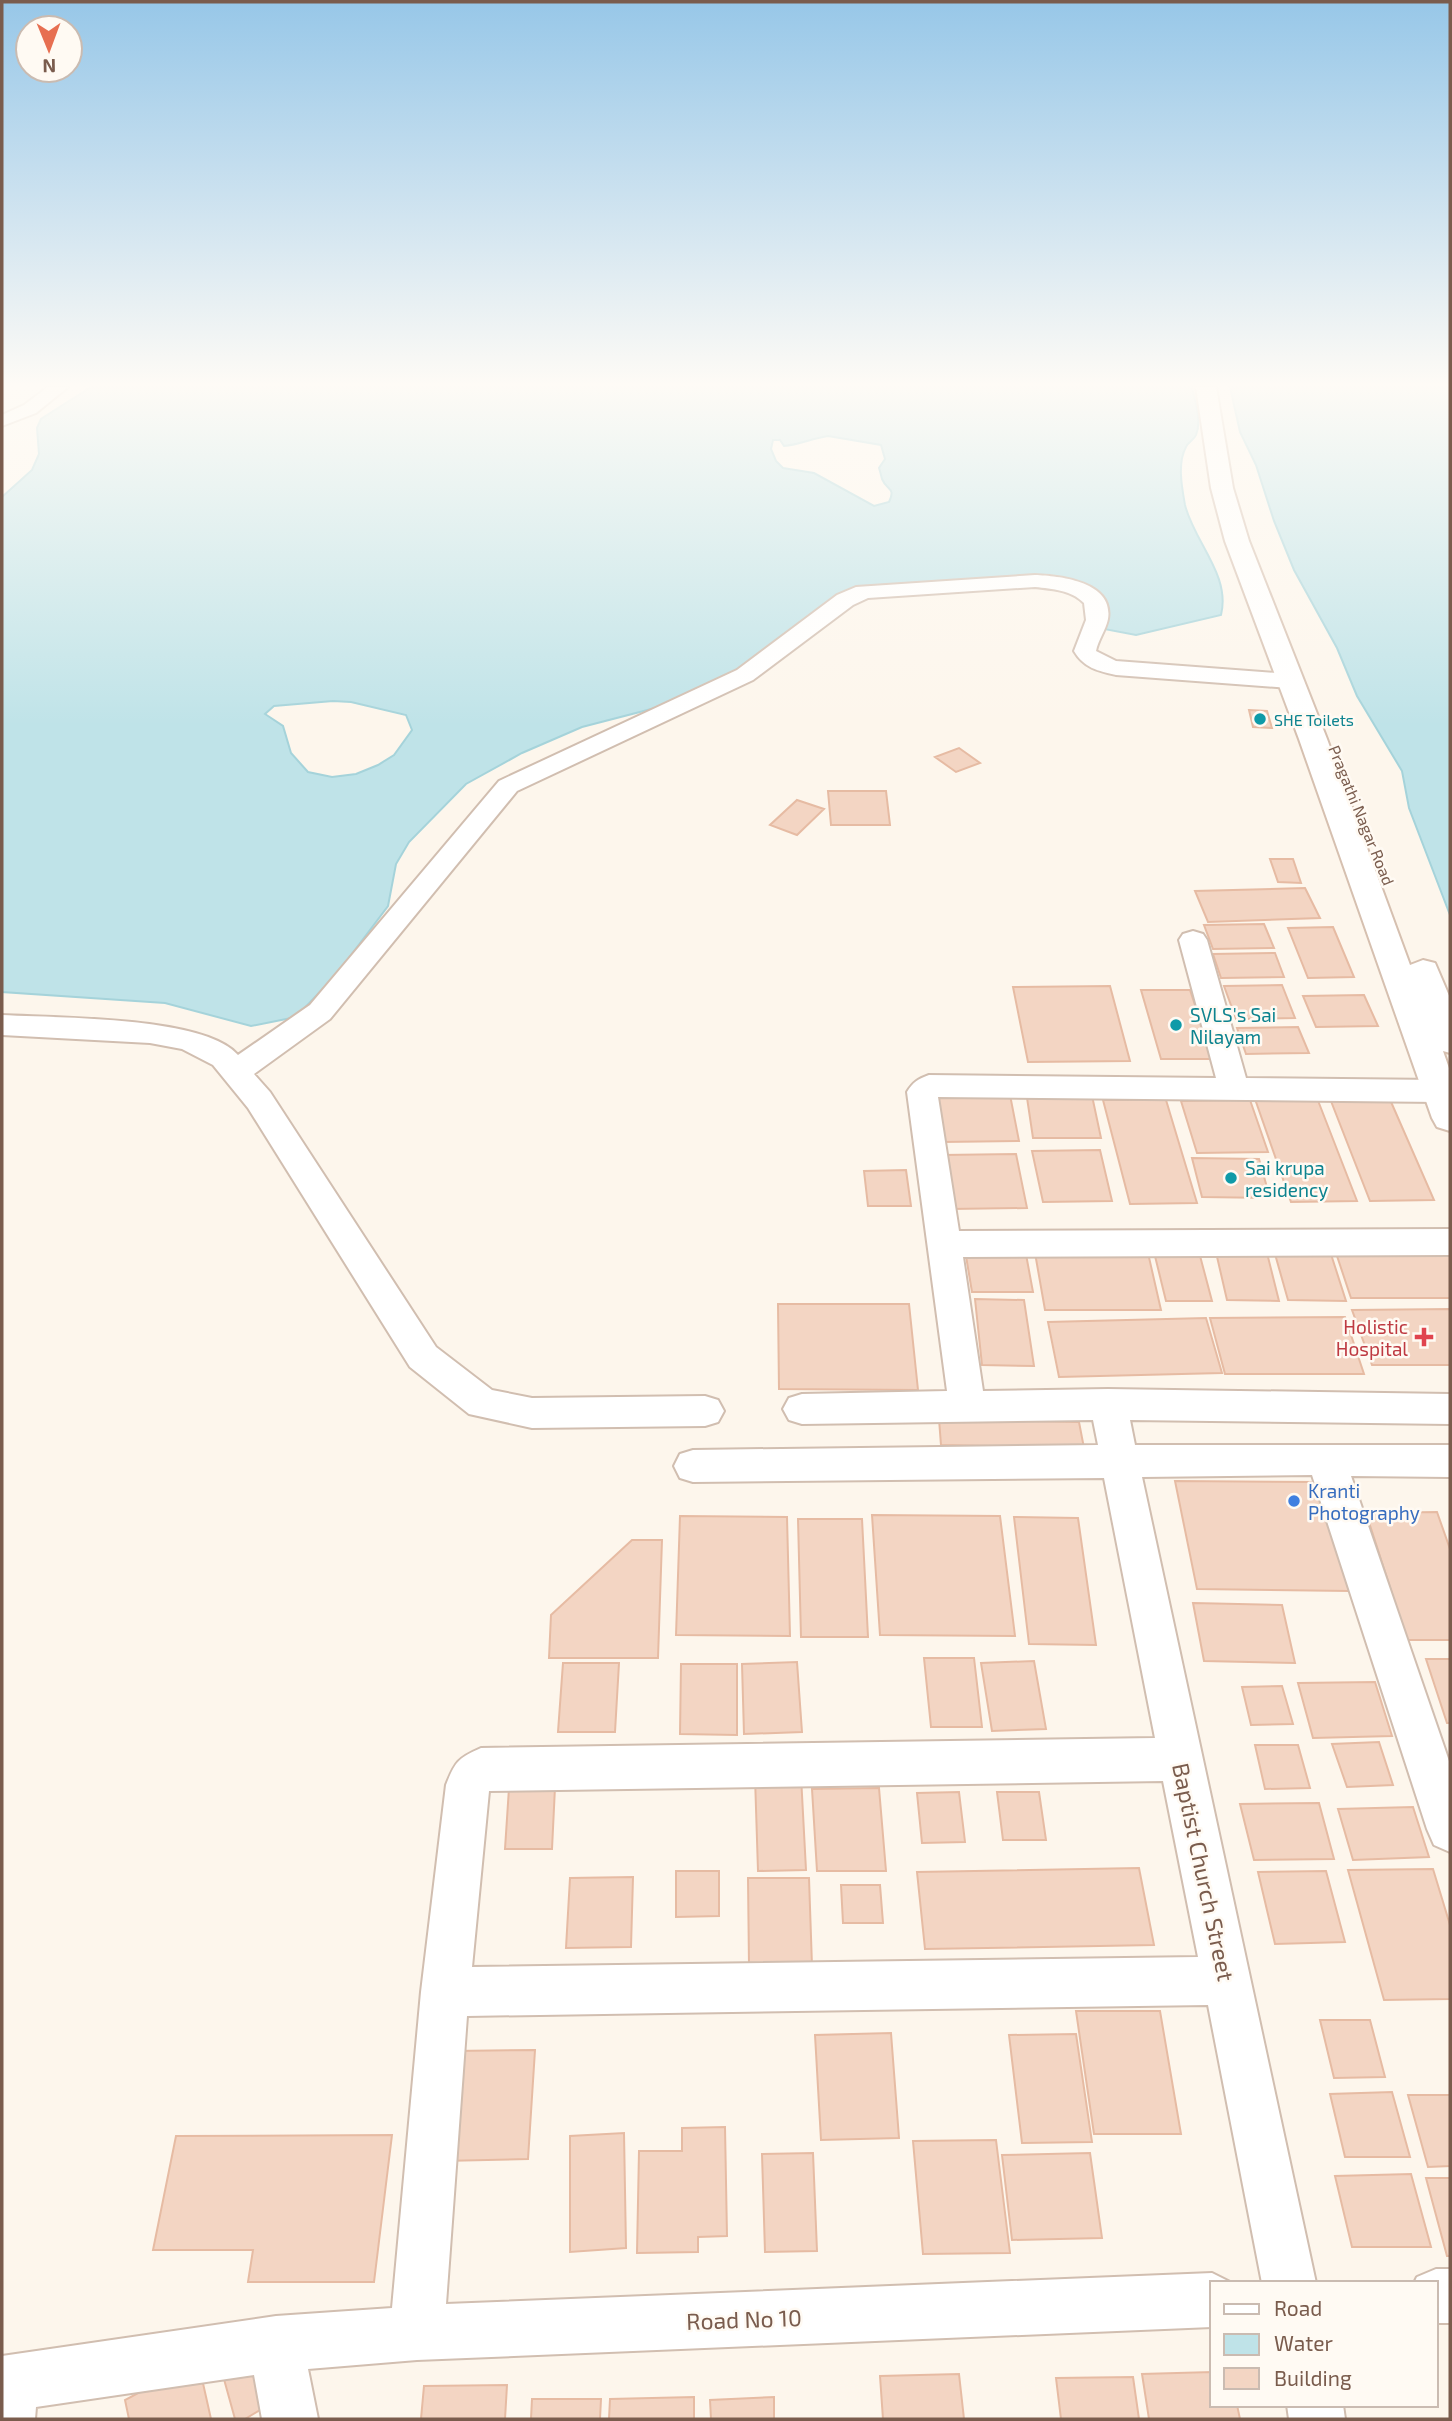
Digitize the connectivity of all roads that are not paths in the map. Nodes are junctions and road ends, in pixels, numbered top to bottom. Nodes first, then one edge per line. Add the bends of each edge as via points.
1 (1227, 500) edge
2 (1241, 500) edge
3 (1290, 681) junction
4 (1193, 940) dead end
5 (2, 1025) edge
6 (1450, 1041) edge
7 (235, 1072) junction
8 (1234, 1089) junction
9 (1445, 1105) edge
10 (1450, 1242) edge
11 (943, 1244) junction
12 (1108, 1404) junction
13 (967, 1406) junction
14 (802, 1409) dead end
15 (1450, 1409) edge
16 (705, 1411) dead end
17 (1326, 1459) junction
18 (1450, 1461) edge
19 (1119, 1462) junction
20 (693, 1466) dead end
21 (1436, 1746) edge
22 (1181, 1759) junction
23 (1450, 1829) edge
24 (1226, 1981) junction
25 (445, 1992) junction
26 (1289, 2281) edge
27 (1210, 2300) edge
28 (417, 2333) junction
29 (276, 2344) junction
30 (6, 2395) edge
31 (290, 2419) edge

1 - 3 main road, Pragathi Nagar Road via 1237,541
2 - 6 main road, Pragathi Nagar Road
3 - 7 street via 1102,665 1084,652 1098,618 1094,602 1086,592 1056,582 864,592 845,600 746,676 508,786 320,1012
3 - 9 main road, Pragathi Nagar Road
4 - 8 street
5 - 7 street via 150,1033 190,1041 224,1058
7 - 16 street via 259,1100 424,1357 482,1403 532,1413
8 - 9 street
8 - 11 street via 929,1086 922,1092
10 - 11 street
11 - 13 street
12 - 13 street
12 - 15 street
12 - 19 street, Baptist Church Street
13 - 14 street
17 - 18 street
17 - 19 street
17 - 21 street
19 - 20 street
19 - 22 street, Baptist Church Street
21 - 23 street
22 - 24 street, Baptist Church Street
22 - 25 street via 481,1770 468,1785
24 - 25 street
24 - 26 street, Baptist Church Street
25 - 28 street
27 - 28 street, Road No 10
28 - 29 street, Road No 10
29 - 30 street, Road No 10
29 - 31 street

